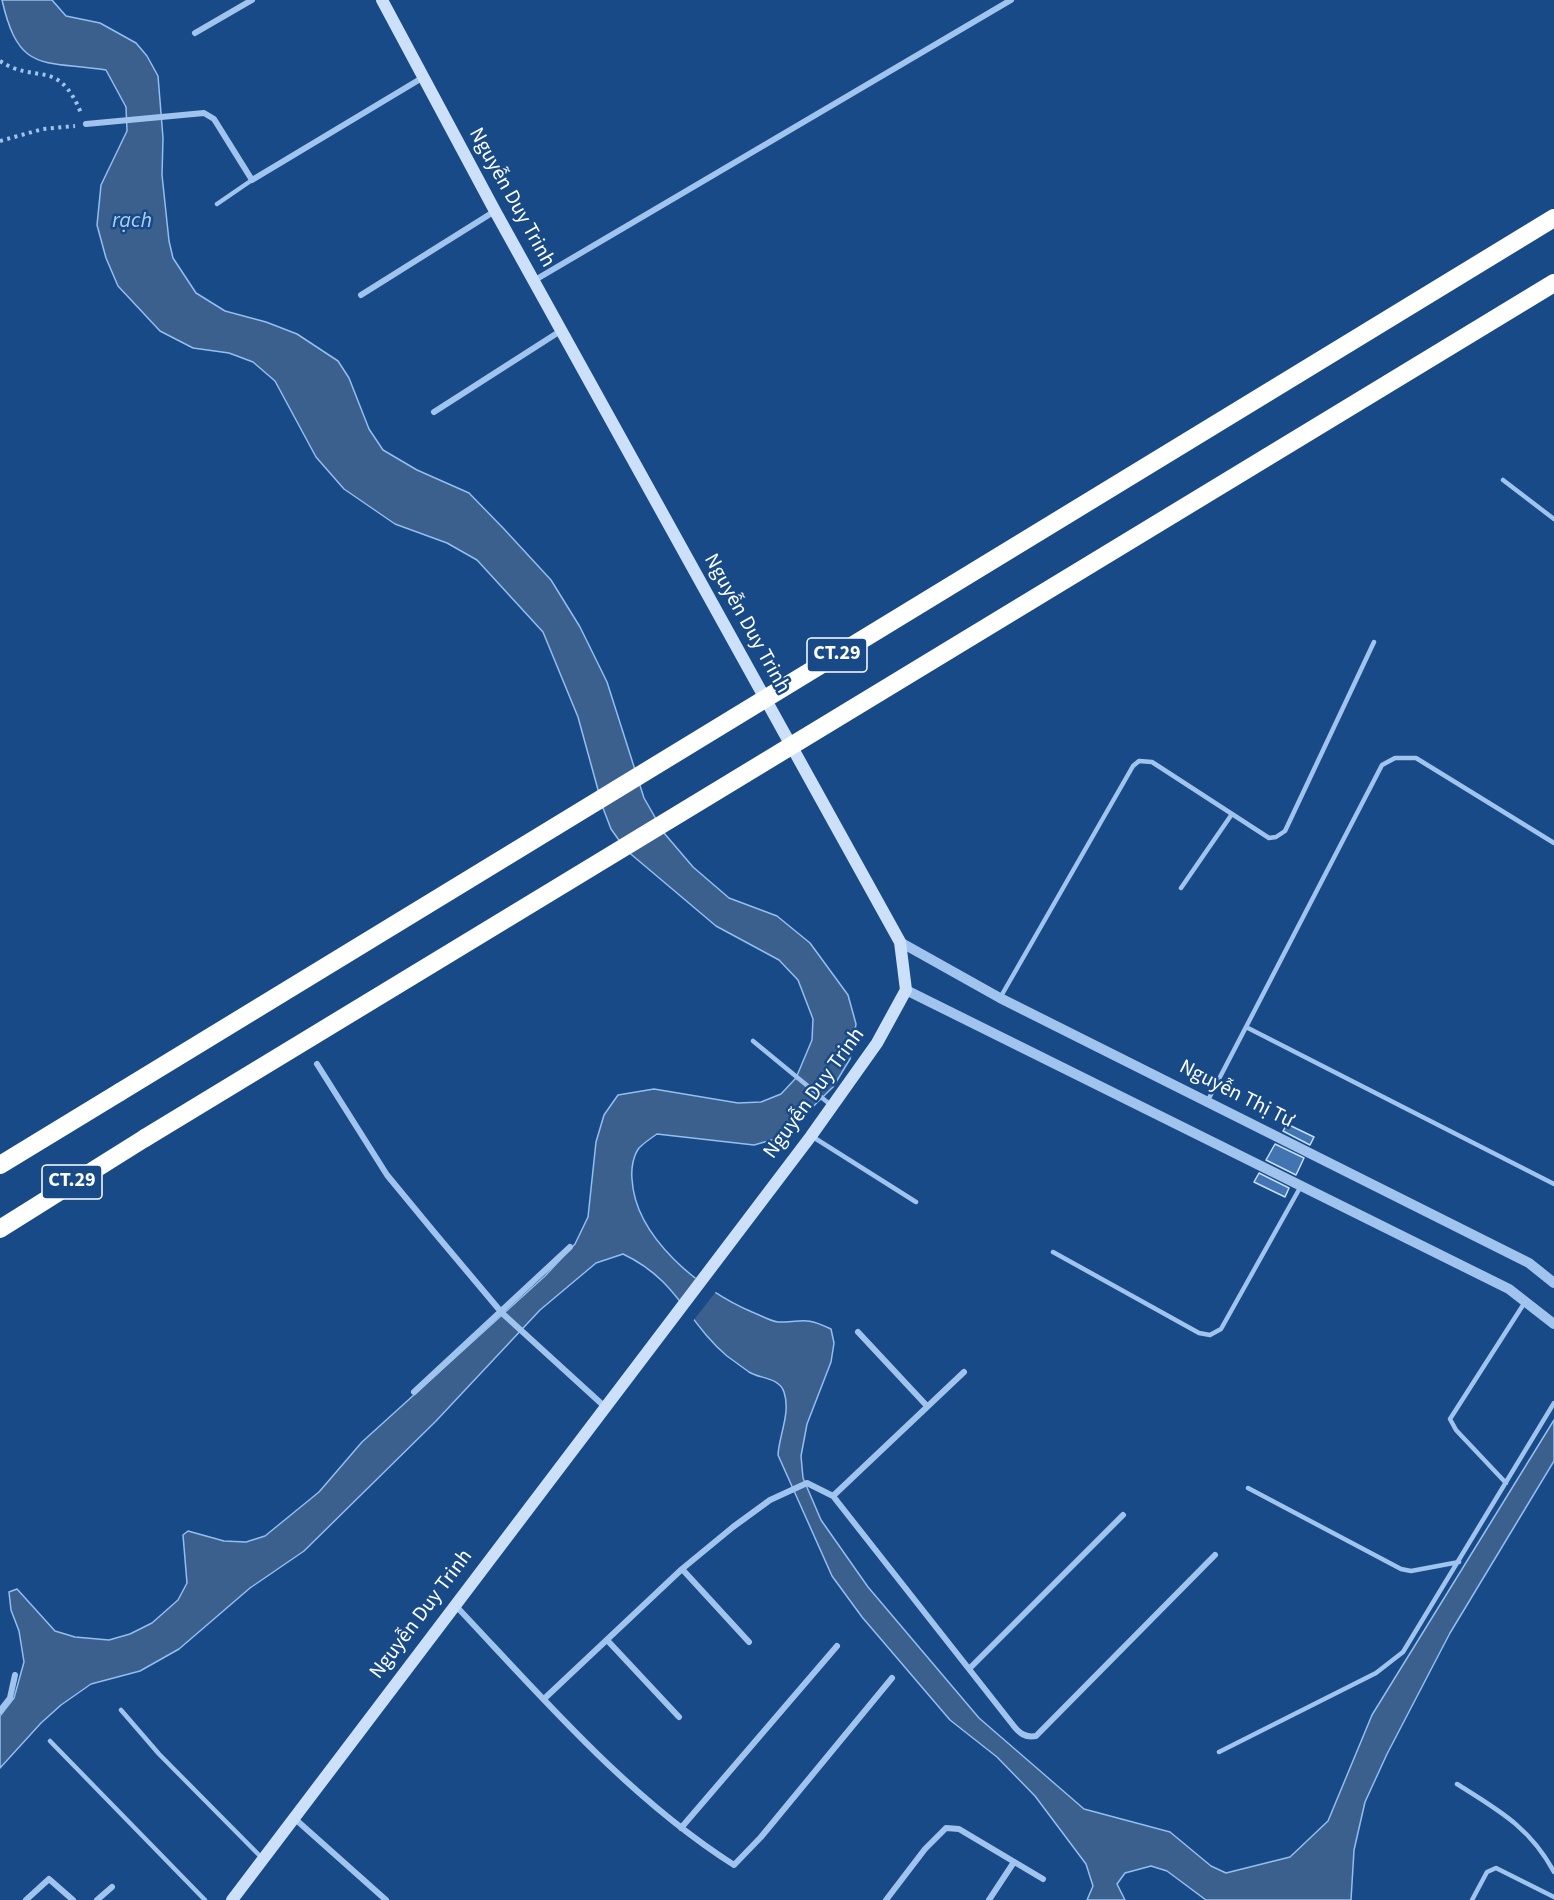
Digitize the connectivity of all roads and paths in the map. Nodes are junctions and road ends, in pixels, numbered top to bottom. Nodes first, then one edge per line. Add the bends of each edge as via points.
1 (252, 0) edge
2 (382, 0) edge
3 (1011, 0) edge
4 (195, 33) dead end
5 (0, 61) edge
6 (422, 78) junction
7 (86, 124) junction
8 (0, 141) edge
9 (252, 180) junction
10 (217, 204) dead end
11 (495, 211) junction
12 (1554, 218) edge
13 (535, 280) junction
14 (1554, 283) edge
15 (361, 295) dead end
16 (562, 329) junction
17 (434, 412) dead end
18 (1503, 480) dead end
19 (1554, 519) edge
20 (1374, 642) dead end
21 (1232, 814) junction
22 (1554, 843) edge
23 (1181, 888) dead end
24 (900, 942) junction
25 (906, 990) junction
26 (999, 998) junction
27 (1246, 1027) junction
28 (753, 1041) dead end
29 (317, 1064) dead end
30 (120, 1092) junction
31 (1207, 1102) junction
32 (832, 1106) junction
33 (811, 1136) junction
34 (0, 1155) edge
35 (0, 1165) edge
36 (1554, 1184) edge
37 (1301, 1186) junction
38 (916, 1202) dead end
39 (0, 1227) edge
40 (570, 1247) dead end
41 (1053, 1252) dead end
42 (1554, 1283) edge
43 (1524, 1302) junction
44 (502, 1312) junction
45 (1554, 1324) edge
46 (858, 1332) dead end
47 (964, 1372) dead end
48 (414, 1392) dead end
49 (1554, 1403) edge
50 (604, 1406) junction
51 (927, 1406) junction
52 (1506, 1483) junction
53 (1248, 1488) dead end
54 (833, 1496) junction
55 (1123, 1515) dead end
56 (1215, 1555) dead end
57 (1459, 1562) junction
58 (682, 1569) junction
59 (455, 1604) junction
60 (607, 1640) junction
61 (749, 1642) dead end
62 (837, 1646) dead end
63 (969, 1669) junction
64 (15, 1675) dead end
65 (892, 1678) dead end
66 (545, 1698) junction
67 (121, 1710) dead end
68 (0, 1711) edge
69 (679, 1717) dead end
70 (50, 1741) dead end
71 (1219, 1752) dead end
72 (1457, 1784) dead end
73 (294, 1818) junction
74 (681, 1828) junction
75 (263, 1859) junction
76 (1014, 1862) junction
77 (1554, 1872) edge
78 (1043, 1879) dead end
79 (112, 1887) dead end
80 (1554, 1897) edge
81 (26, 1900) edge
82 (73, 1900) edge
83 (97, 1900) edge
84 (205, 1900) edge
85 (232, 1900) edge
86 (386, 1900) edge
87 (886, 1900) edge
88 (989, 1900) edge
89 (1472, 1900) edge

1 - 4 street
2 - 6 main road, Nguyễn Duy Trinh
3 - 13 street
5 - 7 path via 9,67 42,72 62,82
6 - 9 street
6 - 11 main road, Nguyễn Duy Trinh
7 - 8 path via 43,129
7 - 9 street via 204,113 214,120
9 - 10 lane
11 - 13 main road, Nguyễn Duy Trinh
11 - 15 street
12 - 30 highway, CT.29, bridge
13 - 16 main road, Nguyễn Duy Trinh
14 - 39 highway, CT.29, bridge
16 - 17 street
16 - 24 main road, Nguyễn Duy Trinh
18 - 19 lane
20 - 21 lane via 1285,831 1269,838
21 - 23 lane
21 - 26 lane via 1152,762 1139,761
22 - 27 lane via 1416,758 1395,758 1382,765
24 - 25 main road, Nguyễn Duy Trinh
24 - 26 street, Nguyễn Thị Tư
25 - 32 main road, Nguyễn Duy Trinh via 886,1028
25 - 37 street
26 - 31 street, Nguyễn Thị Tư
27 - 31 lane
27 - 36 lane
28 - 32 lane
29 - 44 street via 387,1175
30 - 34 highway
30 - 35 highway, CT.29
31 - 42 street, Nguyễn Thị Tư via 1528,1263
32 - 33 main road, Nguyễn Duy Trinh
33 - 38 lane
33 - 50 main road, Nguyễn Duy Trinh
37 - 41 lane via 1221,1329 1210,1335 1199,1334
37 - 43 street via 1509,1289
40 - 44 street
43 - 45 street
43 - 52 lane via 1450,1419
44 - 48 street
44 - 50 street
46 - 51 street
47 - 51 street
49 - 52 lane
50 - 59 main road, Nguyễn Duy Trinh
51 - 54 street
52 - 57 lane
53 - 57 lane via 1401,1569 1411,1571
54 - 58 street via 807,1483 770,1500
54 - 63 street
55 - 63 street
56 - 63 street via 1036,1736 1020,1733
57 - 71 lane via 1403,1652 1392,1663
58 - 60 street
58 - 61 street
59 - 66 street
59 - 73 main road, Nguyễn Duy Trinh
60 - 66 street
60 - 69 street
62 - 74 street
64 - 68 street via 10,1698
65 - 74 street via 734,1865
66 - 74 street via 598,1756
67 - 75 lane
70 - 84 lane
72 - 77 lane via 1518,1823
73 - 75 main road, Nguyễn Duy Trinh
73 - 86 street
75 - 85 main road, Nguyễn Duy Trinh
76 - 78 street
76 - 87 street via 959,1829 946,1828
76 - 88 street
79 - 83 street
80 - 89 lane via 1496,1868 1487,1872
81 - 82 street via 49,1880

